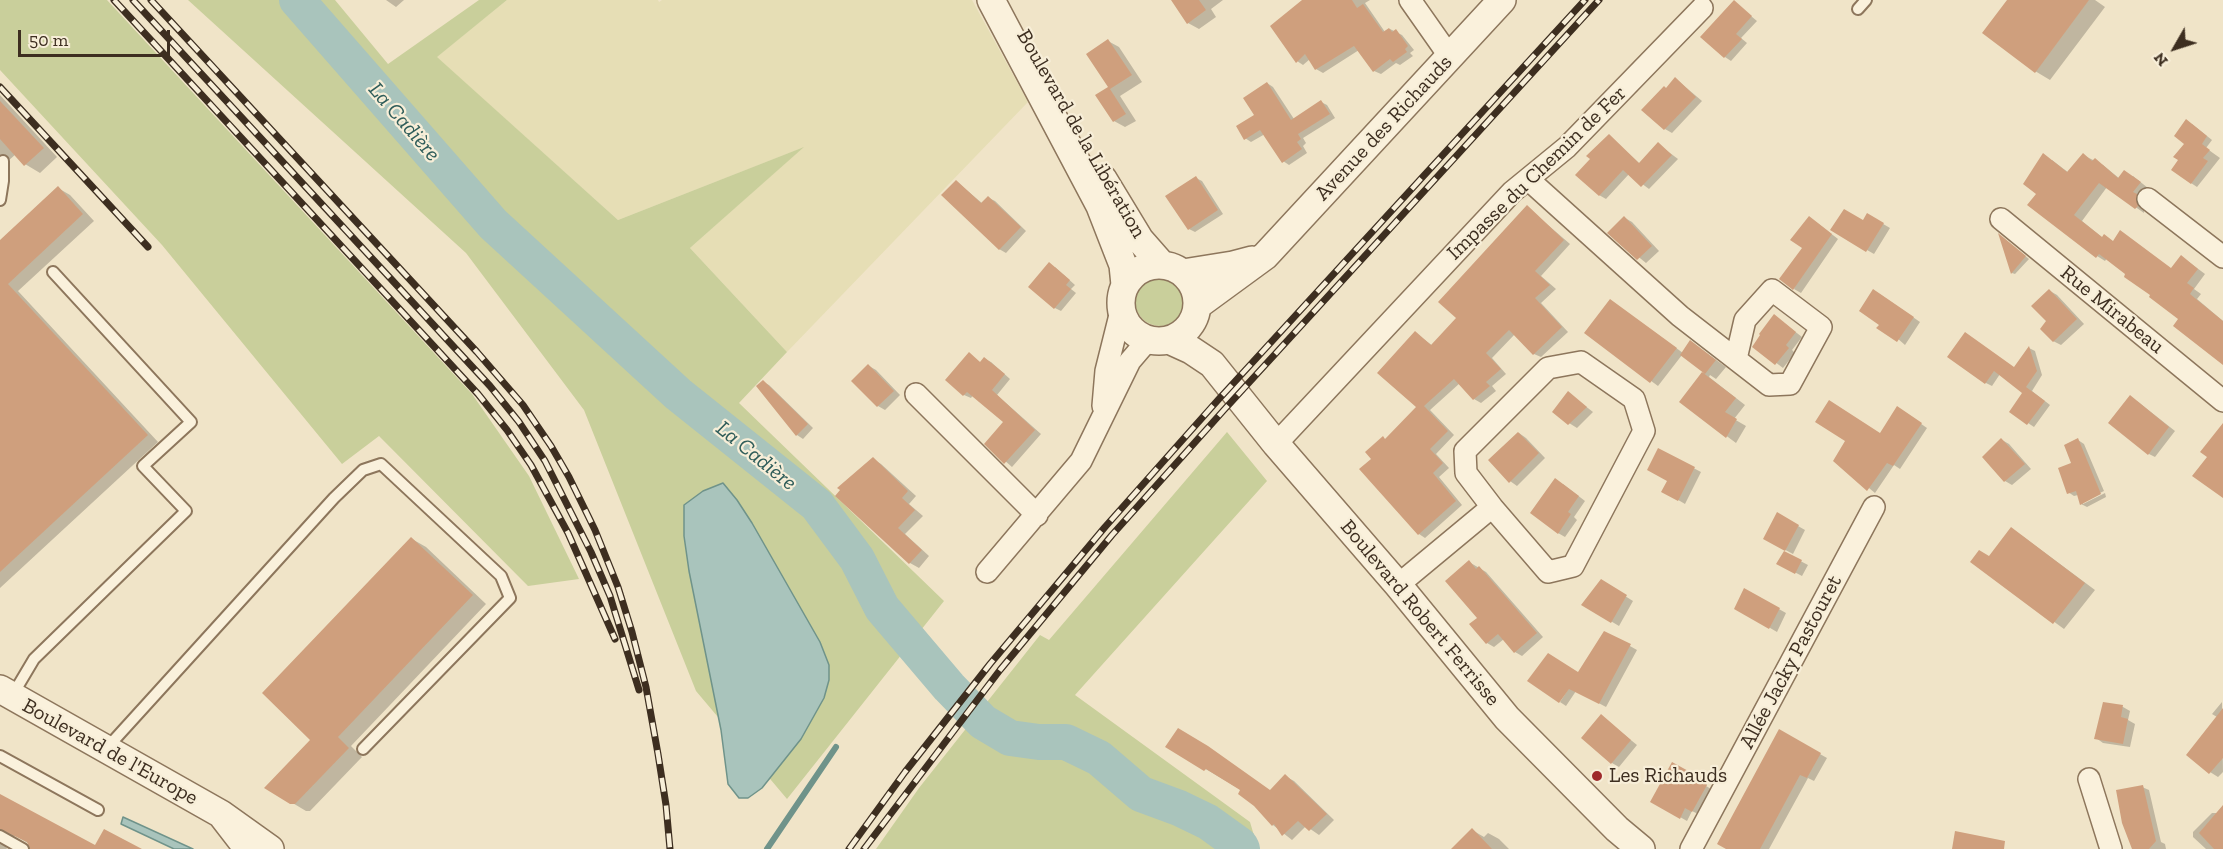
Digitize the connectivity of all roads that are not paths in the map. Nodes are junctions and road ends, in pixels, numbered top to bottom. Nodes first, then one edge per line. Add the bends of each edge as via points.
1 (991, 0) edge
2 (1004, 0) edge
3 (1410, 0) edge
4 (1502, 0) edge
5 (1866, 0) edge
6 (1702, 8) dead end
7 (1858, 9) dead end
8 (1450, 57) junction
9 (3, 161) dead end
10 (1529, 180) junction
11 (2148, 199) dead end
12 (0, 200) edge
13 (2001, 219) dead end
14 (1265, 256) junction
15 (2223, 257) edge
16 (1172, 269) junction
17 (53, 272) dead end
18 (1123, 298) junction
19 (1197, 309) junction
20 (1158, 340) junction
21 (1736, 359) junction
22 (1212, 364) junction
23 (916, 394) dead end
24 (2223, 401) edge
25 (1102, 416) junction
26 (1276, 444) junction
27 (1492, 507) junction
28 (1874, 507) dead end
29 (1037, 515) junction
30 (987, 572) dead end
31 (1398, 585) junction
32 (6, 693) edge
33 (105, 749) junction
34 (363, 749) dead end
35 (2, 762) edge
36 (2089, 779) dead end
37 (98, 810) dead end
38 (221, 814) junction
39 (0, 836) edge
40 (23, 849) edge
41 (248, 849) edge
42 (270, 849) edge
43 (1641, 849) edge
44 (1691, 849) edge
45 (2111, 849) edge

1 - 18 street, Boulevard de la Libération via 1100,206 1123,265
2 - 16 street, Boulevard de la Libération via 1140,240
3 - 8 street
4 - 8 street, Avenue des Richauds
5 - 7 lane
6 - 10 street, Impasse du Chemin de Fer via 1567,147
8 - 14 street, Avenue des Richauds
9 - 12 lane
10 - 21 street via 1680,316
10 - 26 street, Impasse du Chemin de Fer via 1512,192
11 - 15 street
13 - 24 street, Rue Mirabeau
14 - 16 street via 1233,265
14 - 19 street, Avenue des Richauds
16 - 18 street via 1150,265 1140,269
16 - 19 street via 1194,287
17 - 32 lane via 191,422 143,466 186,511 34,659
18 - 20 street via 1126,324 1136,333
18 - 25 street via 1106,371
19 - 20 street via 1186,331
19 - 22 street, Boulevard Robert Ferrisse
20 - 22 street, Boulevard Robert Ferrisse via 1191,350
20 - 25 street via 1130,361
21 - 21 street via 1769,385 1790,384 1821,327 1772,290 1745,320
22 - 26 street, Boulevard Robert Ferrisse
23 - 29 street
25 - 29 street via 1081,462
26 - 31 street, Boulevard Robert Ferrisse
27 - 27 street via 1548,572 1573,566 1644,431 1634,399 1581,362 1548,368 1465,451 1466,473
27 - 31 street
28 - 44 street, Allée Jacky Pastouret
29 - 30 street
31 - 43 street, Boulevard Robert Ferrisse via 1507,718
32 - 33 street, Boulevard de l'Europe
33 - 34 lane via 334,498 363,470 381,464 501,576 510,598
33 - 38 street, Boulevard de l'Europe
35 - 37 lane
36 - 45 street
38 - 41 street, Boulevard de l'Europe
38 - 42 street, Boulevard de l'Europe
39 - 40 lane

